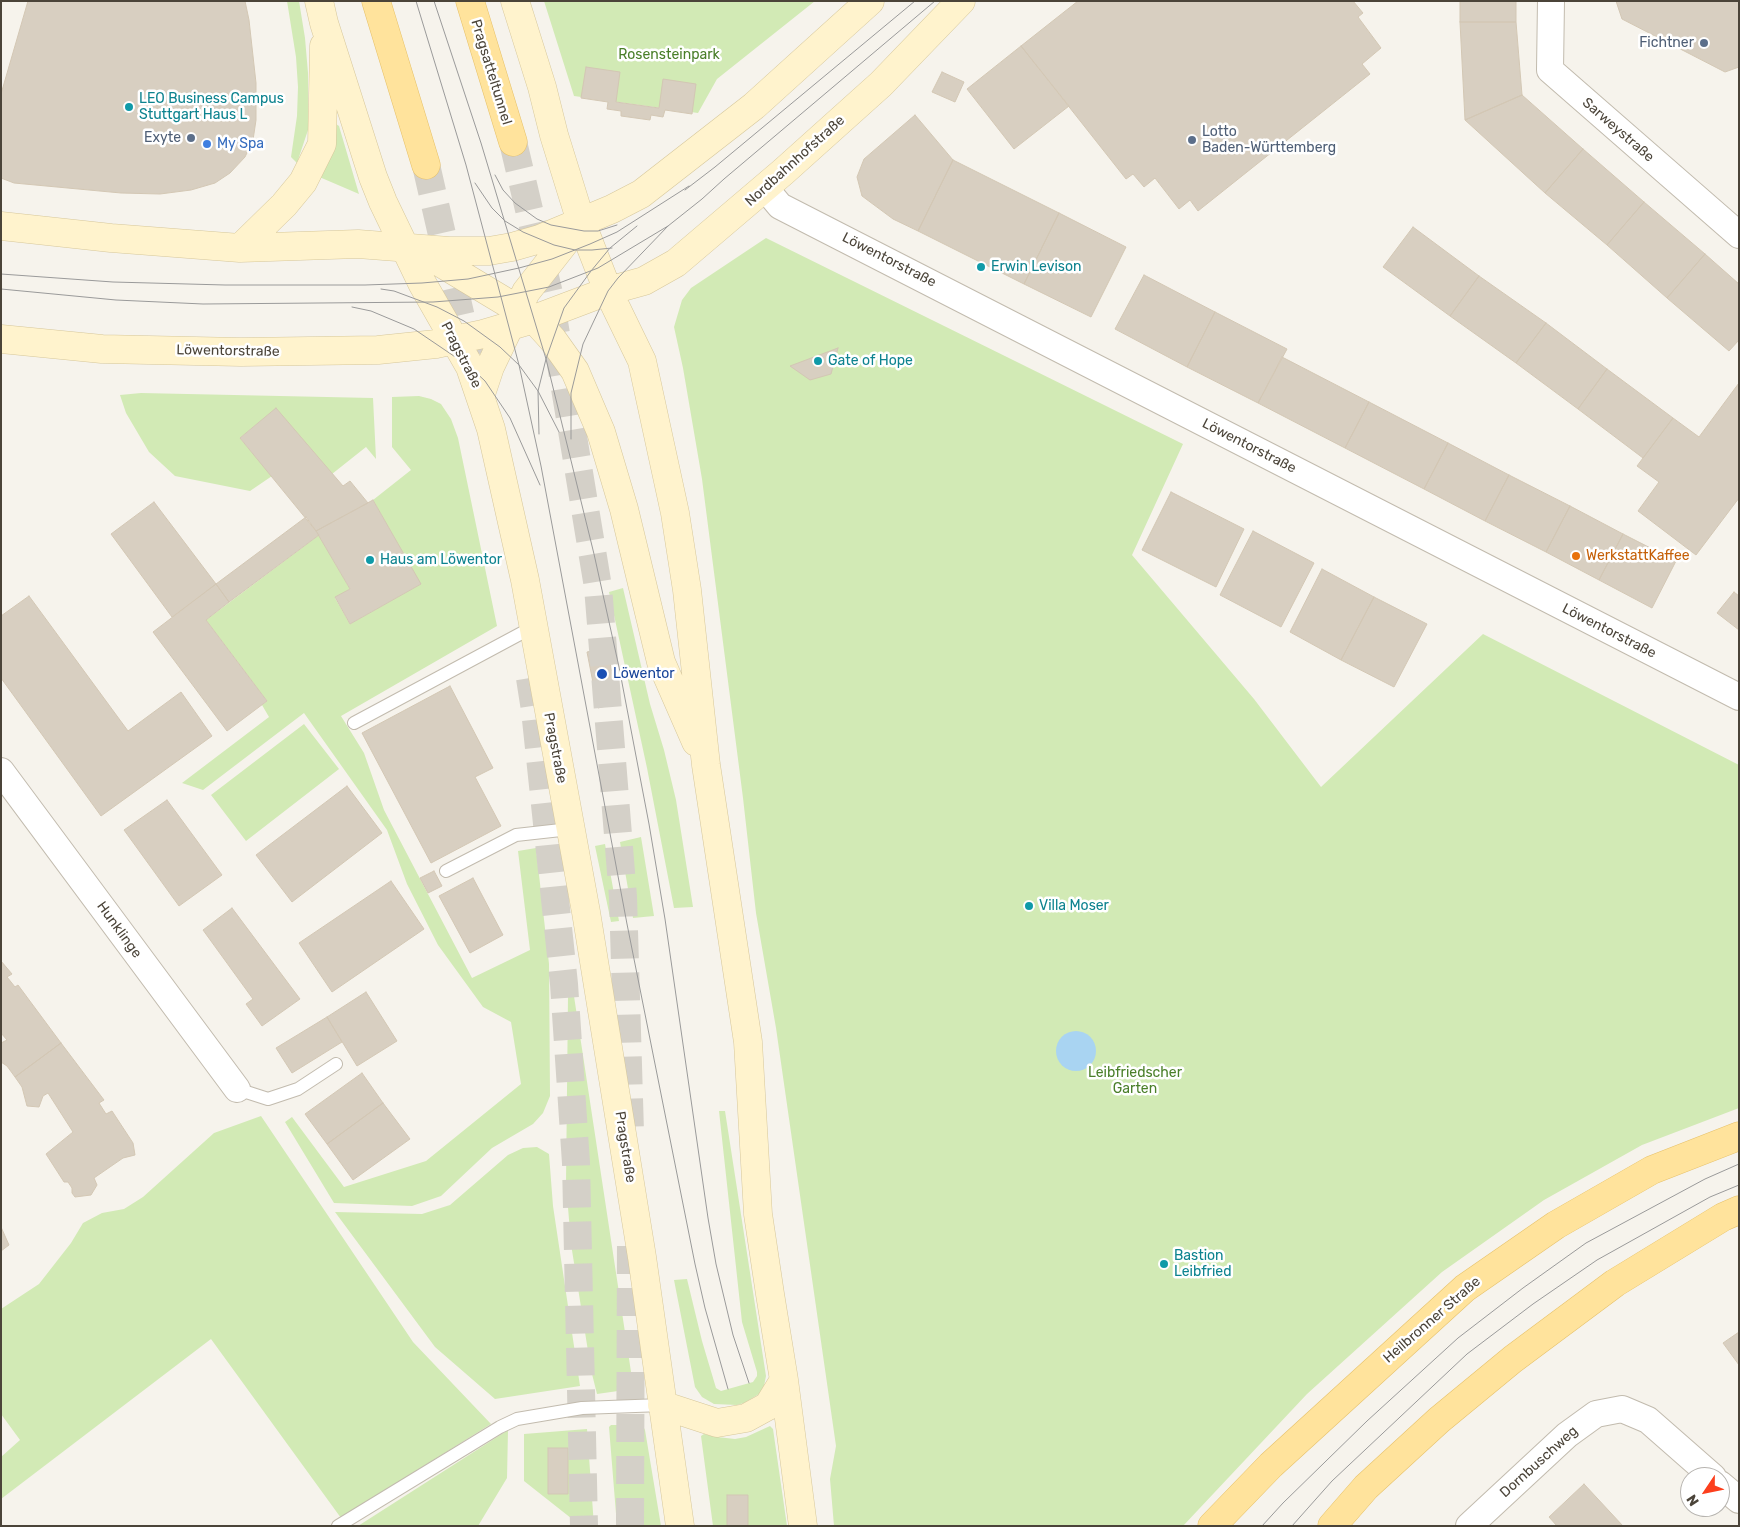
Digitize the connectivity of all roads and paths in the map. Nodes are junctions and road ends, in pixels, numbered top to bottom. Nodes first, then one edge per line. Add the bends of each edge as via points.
1 (376, 1) edge
2 (470, 1) edge
3 (516, 1) edge
4 (870, 1) edge
5 (961, 1) edge
6 (1551, 1) edge
7 (322, 12) edge
8 (512, 142) tunnel mouth
9 (426, 165) tunnel mouth
10 (765, 188) junction
11 (581, 222) junction
12 (1, 226) edge
13 (1739, 235) edge
14 (404, 247) junction
15 (240, 248) junction
16 (608, 291) junction
17 (520, 318) junction
18 (1, 339) edge
19 (454, 340) junction
20 (481, 394) junction
21 (533, 627) junction
22 (1739, 697) edge
23 (354, 723) dead end
24 (706, 765) junction
25 (1, 771) edge
26 (570, 829) junction
27 (446, 871) dead end
28 (336, 1064) dead end
29 (237, 1089) joint
30 (1739, 1136) edge
31 (1739, 1210) edge
32 (784, 1380) junction
33 (662, 1405) junction
34 (1702, 1467) edge
35 (338, 1526) edge
36 (680, 1526) edge
37 (803, 1526) edge
38 (1212, 1526) edge
39 (1332, 1526) edge
40 (1469, 1526) edge

1 - 9 main road
2 - 8 main road, Pragsatteltunnel
3 - 11 main road
4 - 11 main road via 754,106 640,194
5 - 10 main road, Nordbahnhofstraße via 880,84
6 - 13 street, Sarweystraße via 1550,70
7 - 14 main road, Pragstraße via 373,177
7 - 15 main road via 322,144 303,182
10 - 16 main road, Nordbahnhofstraße via 676,263 644,281
10 - 22 street, Löwentorstraße via 780,206
11 - 14 main road via 540,239 489,252
11 - 16 main road
11 - 17 main road via 526,292
12 - 15 main road
14 - 15 main road via 358,244
14 - 17 main road via 441,263
14 - 19 main road, Pragstraße
16 - 17 main road, Nordbahnhofstraße
16 - 24 main road via 642,360 662,448 687,590
17 - 19 main road, Löwentorstraße via 484,334
17 - 20 main road via 490,367
17 - 24 main road via 553,340 575,371 595,417 624,509 661,662
18 - 19 main road, Löwentorstraße via 102,349 241,352 378,350
19 - 20 main road, Pragstraße
20 - 21 main road, Pragstraße
21 - 23 lane
21 - 26 main road, Pragstraße
24 - 32 main road via 748,1042 758,1214
25 - 29 street, Hunklinge
26 - 27 lane via 516,836
26 - 33 main road, Pragstraße via 616,1090
28 - 29 lane via 298,1089 268,1098
30 - 38 main road, Heilbronner Straße via 1652,1170 1556,1224 1464,1288 1271,1465
31 - 39 main road via 1615,1283 1513,1359 1439,1420 1373,1481
32 - 33 main road via 768,1406 746,1418 717,1423
32 - 37 main road
33 - 35 lane via 582,1408 518,1420 500,1427
33 - 36 main road, Pragstraße
34 - 40 street, Dornbuschweg via 1648,1420 1622,1409 1596,1414 1566,1435

